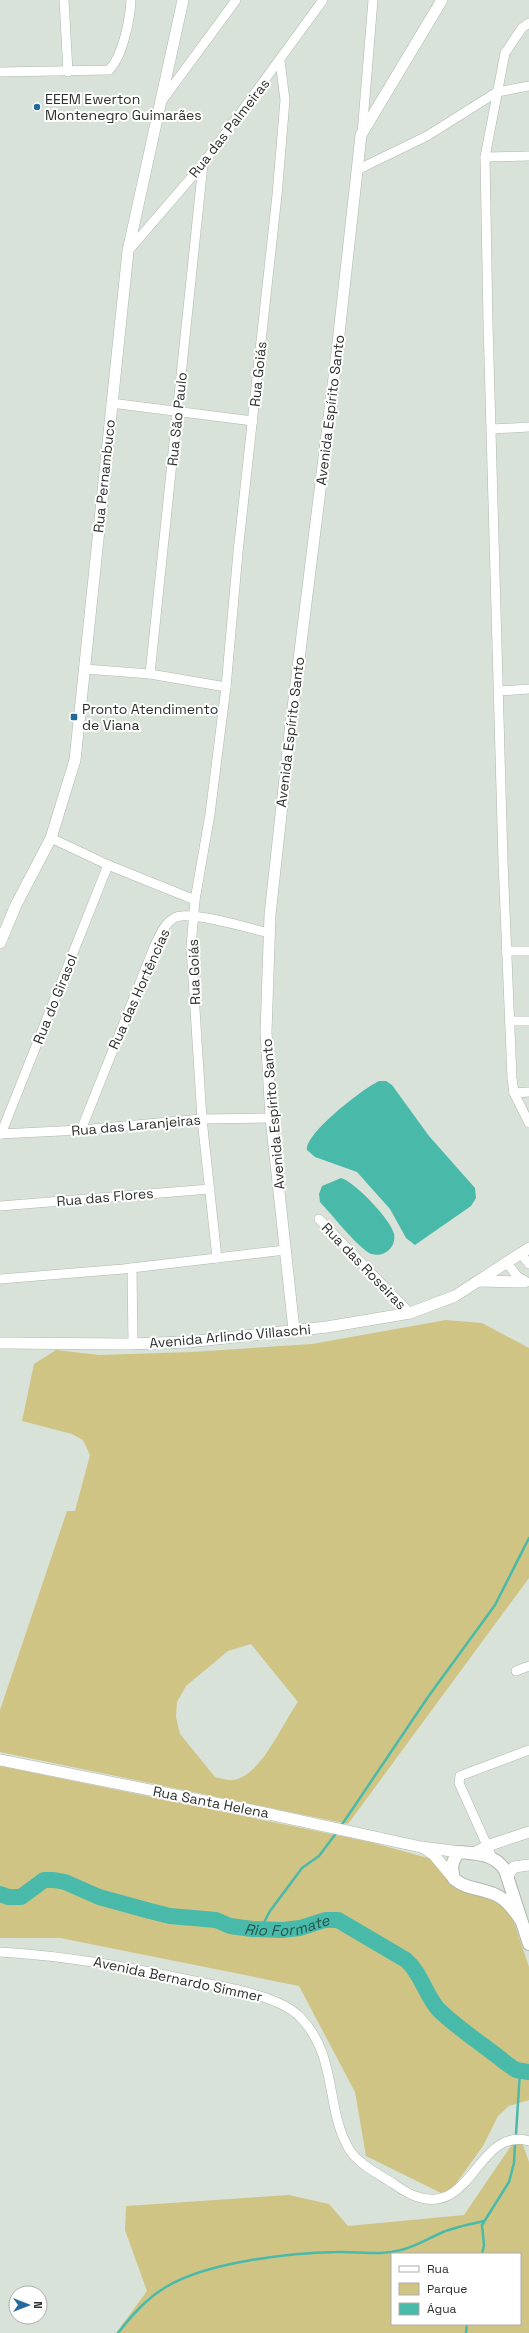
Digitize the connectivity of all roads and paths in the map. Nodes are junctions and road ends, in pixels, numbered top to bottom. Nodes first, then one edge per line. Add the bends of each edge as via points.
1 (64, 0) edge
2 (131, 0) edge
3 (183, 0) edge
4 (236, 0) edge
5 (323, 0) edge
6 (373, 0) edge
7 (442, 0) edge
8 (529, 23) edge
9 (280, 61) junction
10 (0, 72) edge
11 (68, 72) junction
12 (529, 86) edge
13 (497, 92) junction
14 (160, 104) junction
15 (361, 135) junction
16 (529, 156) edge
17 (485, 157) junction
18 (203, 164) junction
19 (357, 170) junction
20 (128, 251) junction
21 (112, 403) junction
22 (178, 410) junction
23 (253, 421) junction
24 (529, 427) edge
25 (492, 429) junction
26 (85, 669) junction
27 (150, 674) junction
28 (226, 687) junction
29 (529, 689) edge
30 (499, 691) junction
31 (50, 838) junction
32 (108, 865) junction
33 (195, 900) junction
34 (194, 915) junction
35 (269, 933) junction
36 (0, 943) edge
37 (506, 951) junction
38 (529, 951) edge
39 (510, 1021) junction
40 (529, 1021) edge
41 (514, 1092) junction
42 (529, 1092) edge
43 (202, 1118) junction
44 (271, 1118) junction
45 (529, 1123) edge
46 (81, 1130) junction
47 (1, 1134) edge
48 (210, 1189) junction
49 (0, 1206) edge
50 (318, 1219) dead end
51 (285, 1250) junction
52 (525, 1251) edge
53 (217, 1258) junction
54 (507, 1263) junction
55 (529, 1264) edge
56 (132, 1268) junction
57 (0, 1279) edge
58 (478, 1281) junction
59 (526, 1282) edge
60 (410, 1313) junction
61 (294, 1330) junction
62 (0, 1342) edge
63 (133, 1344) junction
64 (529, 1666) edge
65 (516, 1671) dead end
66 (529, 1750) edge
67 (0, 1760) edge
68 (529, 1832) edge
69 (487, 1846) junction
70 (421, 1847) junction
71 (460, 1852) junction
72 (474, 1853) junction
73 (494, 1858) junction
74 (529, 1865) edge
75 (507, 1876) junction
76 (454, 1879) junction
77 (489, 1892) junction
78 (521, 1920) junction
79 (529, 1944) edge
80 (0, 1952) edge
81 (529, 2141) edge

1 - 11 street
2 - 11 street via 118,56 110,70
3 - 14 street, Rua Pernambuco
4 - 14 street
5 - 9 street, Rua das Palmeiras
6 - 15 street, Avenida Espírito Santo
7 - 15 street, Avenida Espírito Santo
8 - 13 street via 512,40 505,53
9 - 18 street, Rua das Palmeiras
9 - 23 street, Rua Goiás via 285,100
10 - 11 street
12 - 13 street
13 - 17 street
13 - 19 street via 427,136
14 - 20 street, Rua Pernambuco
15 - 19 street, Avenida Espírito Santo
16 - 17 street
17 - 25 street
18 - 20 street, Rua das Palmeiras
18 - 22 street, Rua São Paulo
19 - 35 street, Avenida Espírito Santo via 290,732
20 - 21 street, Rua Pernambuco
21 - 22 street
21 - 26 street, Rua Pernambuco
22 - 23 street
22 - 27 street, Rua São Paulo
23 - 28 street, Rua Goiás
24 - 25 street
25 - 30 street
26 - 27 street
26 - 31 street, Rua Pernambuco via 75,760
27 - 28 street
28 - 33 street, Rua Goiás via 210,814
29 - 30 street
30 - 37 street
31 - 32 street
31 - 36 street, Rua Pernambuco
32 - 33 street
32 - 47 street, Rua do Girasol
33 - 34 street, Rua Goiás
34 - 35 street, Rua das Hortências
34 - 43 street, Rua Goiás via 191,947
34 - 46 street, Rua das Hortências via 176,916 165,925
35 - 44 street, Avenida Espírito Santo via 266,1032
37 - 38 street
37 - 39 street
39 - 40 street
39 - 41 street
41 - 42 street
41 - 45 street
43 - 44 street, Rua das Laranjeiras
43 - 46 street, Rua das Laranjeiras
43 - 48 street, Rua Goiás
44 - 51 street, Avenida Espírito Santo
46 - 47 street, Rua das Laranjeiras
48 - 49 street, Rua das Flores
48 - 53 street, Rua Goiás
50 - 60 street, Rua das Roseiras
51 - 53 street
51 - 61 street, Avenida Espírito Santo
52 - 54 street, Avenida Arlindo Villaschi
52 - 55 street
53 - 56 street
54 - 58 street, Avenida Arlindo Villaschi
54 - 59 street
56 - 57 street
56 - 63 street
58 - 59 street
58 - 60 street, Avenida Arlindo Villaschi via 455,1296
60 - 61 street, Avenida Arlindo Villaschi
61 - 63 street, Avenida Arlindo Villaschi via 188,1342
62 - 63 street, Avenida Arlindo Villaschi
64 - 65 street
66 - 69 street via 460,1776 459,1783
67 - 70 street, Rua Santa Helena
68 - 69 street
69 - 72 street
69 - 73 street
70 - 71 street, Rua Santa Helena
70 - 76 street, Rua Santa Helena via 434,1855
71 - 72 main road, Rua Santa Helena
71 - 76 main road via 452,1864
72 - 73 main road, Rua Santa Helena
73 - 75 main road via 502,1864
74 - 75 street via 514,1867
75 - 77 main road via 500,1885
75 - 78 main road
76 - 77 main road, Rua Santa Helena via 464,1887
77 - 78 main road via 510,1905
78 - 79 main road
80 - 81 street, Avenida Bernardo Simmer via 99,1961 272,1999 300,2016 319,2040 340,2128 350,2150 363,2164 415,2196 433,2199 452,2195 466,2183 486,2155 511,2139

